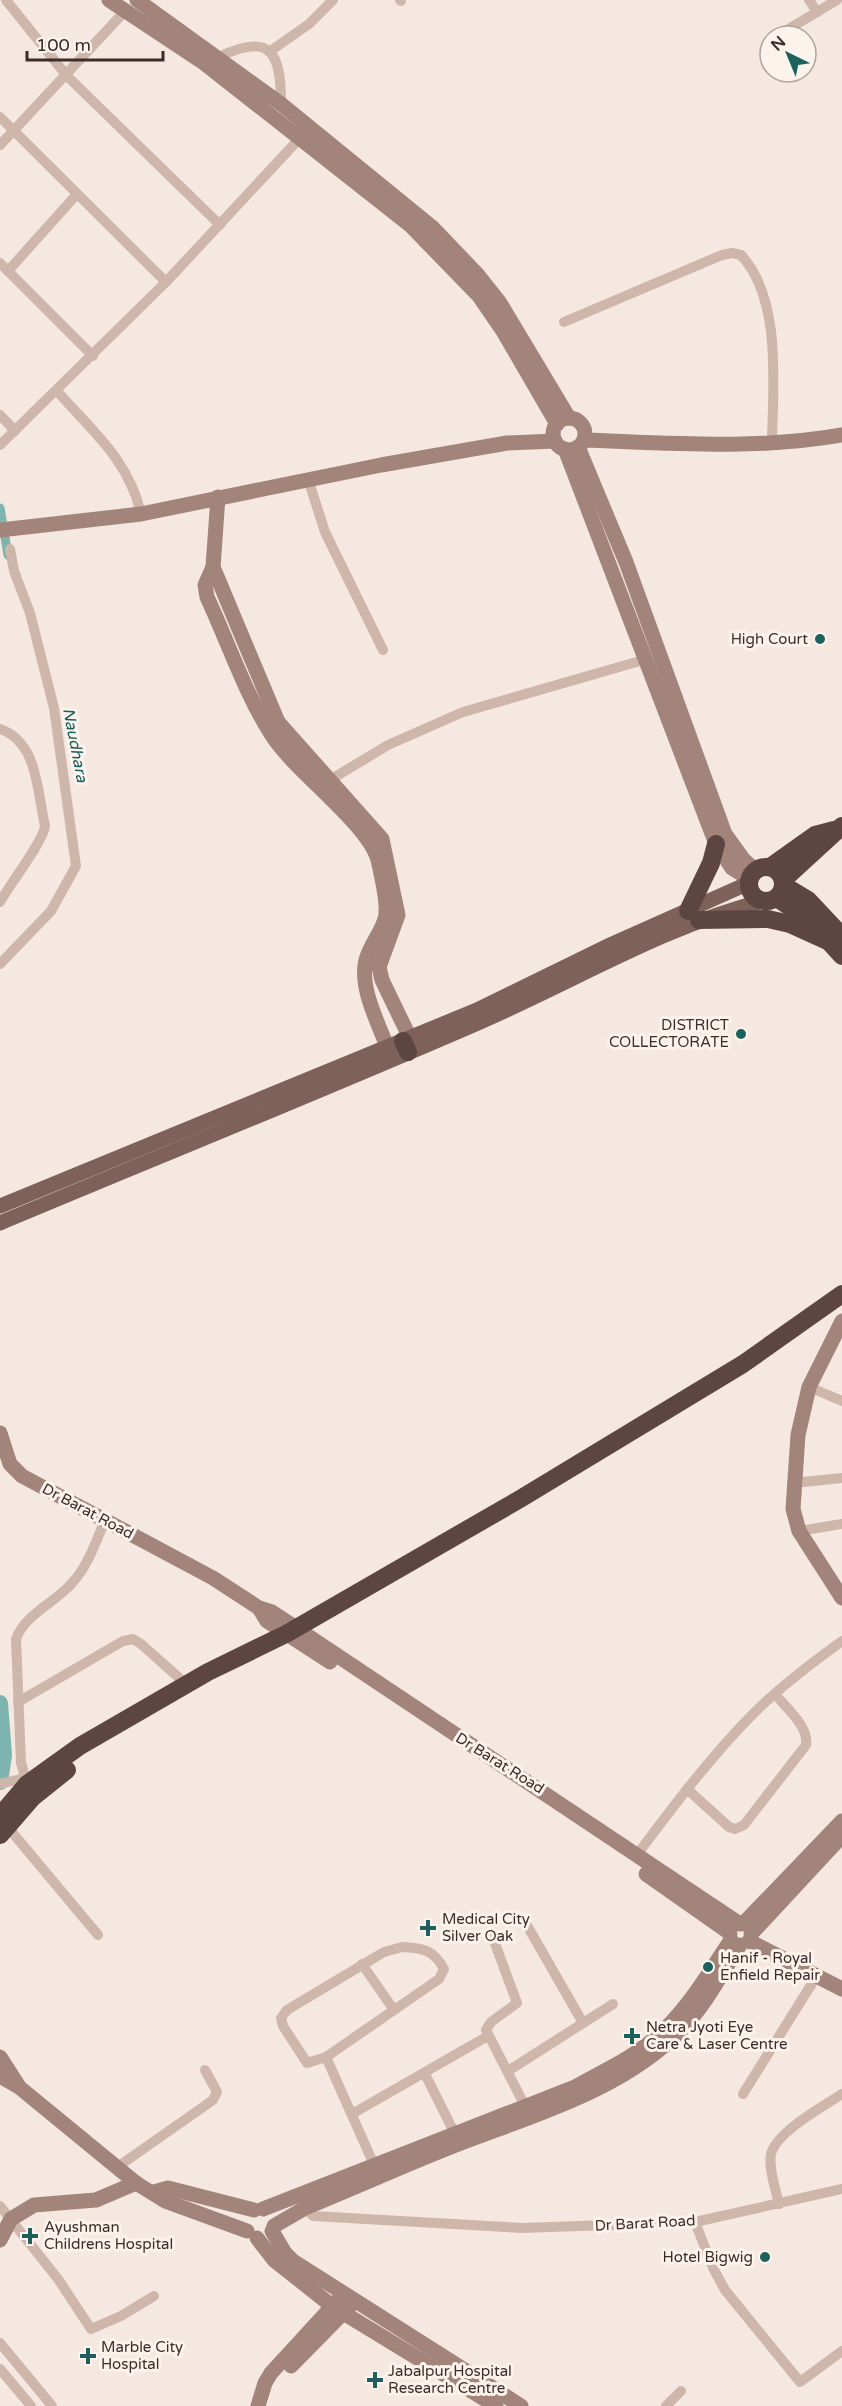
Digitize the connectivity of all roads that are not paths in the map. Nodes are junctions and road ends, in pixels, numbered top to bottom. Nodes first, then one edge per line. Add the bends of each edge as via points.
1 (6, 0) edge
2 (109, 0) edge
3 (333, 0) edge
4 (809, 0) edge
5 (837, 0) edge
6 (132, 3) edge
7 (817, 12) junction
8 (797, 24) edge
9 (269, 52) junction
10 (219, 57) junction
11 (67, 76) junction
12 (280, 104) junction
13 (0, 117) edge
14 (14, 131) junction
15 (300, 138) junction
16 (0, 145) edge
17 (78, 194) junction
18 (220, 225) junction
19 (4, 267) edge
20 (166, 282) junction
21 (564, 322) dead end
22 (93, 356) junction
23 (57, 391) junction
24 (0, 415) edge
25 (563, 421) junction
26 (15, 431) junction
27 (842, 435) edge
28 (772, 442) junction
29 (570, 444) junction
30 (0, 445) edge
31 (308, 479) junction
32 (218, 497) junction
33 (141, 514) junction
34 (0, 530) edge
35 (10, 549) dead end
36 (382, 650) dead end
37 (647, 659) junction
38 (0, 729) edge
39 (323, 784) junction
40 (839, 828) edge
41 (716, 844) junction
42 (756, 875) junction
43 (776, 891) junction
44 (0, 902) edge
45 (693, 916) junction
46 (838, 945) edge
47 (0, 964) edge
48 (402, 1044) junction
49 (0, 1206) edge
50 (0, 1223) edge
51 (841, 1296) edge
52 (842, 1321) edge
53 (809, 1387) junction
54 (842, 1401) edge
55 (0, 1433) edge
56 (5, 1461) edge
57 (842, 1478) edge
58 (794, 1483) junction
59 (105, 1520) junction
60 (842, 1524) edge
61 (799, 1531) junction
62 (842, 1598) edge
63 (291, 1631) junction
64 (842, 1641) edge
65 (223, 1666) junction
66 (186, 1684) junction
67 (775, 1694) junction
68 (18, 1702) junction
69 (0, 1784) edge
70 (28, 1787) junction
71 (687, 1789) junction
72 (842, 1821) edge
73 (2, 1825) edge
74 (842, 1836) edge
75 (636, 1856) junction
76 (528, 1927) dead end
77 (741, 1934) junction
78 (98, 1935) dead end
79 (493, 1938) dead end
80 (362, 1964) junction
81 (816, 1977) junction
82 (842, 1989) edge
83 (612, 2004) dead end
84 (394, 2010) junction
85 (583, 2023) junction
86 (488, 2036) junction
87 (0, 2057) edge
88 (326, 2058) junction
89 (205, 2070) dead end
90 (508, 2071) junction
91 (425, 2074) junction
92 (0, 2076) edge
93 (19, 2087) junction
94 (742, 2094) dead end
95 (842, 2094) edge
96 (525, 2106) junction
97 (352, 2114) junction
98 (455, 2134) junction
99 (375, 2167) junction
100 (116, 2168) junction
101 (136, 2183) junction
102 (842, 2188) edge
103 (154, 2192) junction
104 (779, 2204) junction
105 (0, 2206) edge
106 (305, 2208) junction
107 (259, 2209) junction
108 (11, 2219) junction
109 (695, 2222) junction
110 (273, 2229) junction
111 (252, 2235) junction
112 (0, 2240) edge
113 (154, 2296) dead end
114 (350, 2296) junction
115 (338, 2309) junction
116 (0, 2343) edge
117 (840, 2357) edge
118 (0, 2369) edge
119 (681, 2391) dead end
120 (31, 2406) edge
121 (52, 2406) edge
122 (258, 2406) edge
123 (268, 2406) edge
124 (496, 2406) edge
125 (521, 2406) edge
126 (666, 2406) edge

1 - 11 street
2 - 6 street
3 - 9 street via 309,24
4 - 7 street
5 - 7 street
6 - 10 street
6 - 11 street
6 - 15 street
7 - 8 street
9 - 10 street via 251,45
9 - 12 street via 276,58 281,74
10 - 12 street
11 - 14 street
11 - 18 street
12 - 25 street via 407,205 477,274 520,333
13 - 14 street
14 - 16 street
14 - 17 street
15 - 18 street
15 - 25 street via 410,225 467,283
17 - 19 street
17 - 20 street
18 - 20 street
19 - 22 street
20 - 22 street
21 - 28 street via 722,255 741,255 760,282 766,309 773,366
22 - 23 street
23 - 26 street
23 - 33 street via 128,474
24 - 26 street
25 - 29 street via 553,432
25 - 29 street via 577,420 583,427
26 - 30 street
27 - 28 street via 806,442
28 - 29 street
29 - 31 street via 507,443
29 - 37 street
29 - 42 street via 626,562 725,834
31 - 32 street
31 - 36 street via 325,532
32 - 33 street
32 - 39 street via 213,567 205,585 207,597 274,738
33 - 34 street
35 - 47 street via 54,708 76,867 51,911
37 - 39 street via 463,712 388,745
37 - 41 street
38 - 44 street via 21,741 28,752 45,826 38,846 14,876
39 - 48 street via 372,845 378,861 387,916 366,960 365,975 368,992
39 - 48 street via 375,829 386,848 398,915 379,966
40 - 42 highway via 815,835
40 - 43 highway
41 - 42 street via 732,868
41 - 45 highway
42 - 43 highway via 778,872
42 - 43 highway via 751,893
42 - 45 main road
43 - 45 main road
43 - 46 highway via 808,900
45 - 46 highway via 768,919
45 - 48 main road via 612,944
48 - 49 main road
48 - 50 main road
51 - 63 highway via 733,1370
52 - 53 street
53 - 54 street
53 - 58 street via 798,1435
55 - 56 street, Dr Barat Road
56 - 59 street, Dr Barat Road via 22,1476
57 - 58 street
58 - 61 street
59 - 63 street, Dr Barat Road via 213,1578 259,1608 267,1620
59 - 68 street via 74,1581 20,1627 16,1639
60 - 61 street
61 - 62 street
63 - 65 highway
63 - 75 street, Dr Barat Road via 563,1803
63 - 77 street, Dr Barat Road
64 - 67 street
65 - 66 highway
65 - 70 highway via 214,1677 90,1755
66 - 68 street via 133,1639 123,1641
66 - 70 highway via 80,1746
67 - 71 street
67 - 71 street via 803,1728 806,1745 744,1825 729,1827
68 - 70 street via 21,1763
69 - 70 street
70 - 73 highway
71 - 75 street
72 - 77 street
73 - 78 street
74 - 77 street
75 - 77 street, Dr Barat Road
76 - 85 street
77 - 81 street, Dr Barat Road
77 - 96 street via 681,2012 654,2039 574,2087
77 - 106 street via 708,1997 657,2052 613,2079 532,2116
79 - 86 street via 517,2002 487,2026
80 - 84 street
80 - 84 street via 402,1947 422,1948 440,1960 444,1969 439,1979
80 - 88 street via 286,2010 281,2018 307,2063
81 - 82 street, Dr Barat Road
81 - 94 street
83 - 85 street
84 - 88 street
85 - 90 street
86 - 90 street
86 - 91 street
87 - 93 street
88 - 97 street
89 - 100 street via 217,2092 213,2100
90 - 96 street
91 - 97 street
91 - 98 street
92 - 93 street
93 - 100 street
95 - 104 street via 806,2117 776,2144 771,2158
96 - 98 street
97 - 99 street
98 - 99 street
99 - 107 street
100 - 101 street
101 - 103 street
101 - 108 street via 96,2200 34,2205
102 - 104 street, Dr Barat Road
103 - 107 street via 168,2188
103 - 111 street via 165,2201
104 - 109 street, Dr Barat Road
105 - 108 street
106 - 109 street, Dr Barat Road via 313,2216 522,2228
106 - 110 street
107 - 110 street via 273,2217
107 - 111 street via 246,2219
108 - 112 street
108 - 113 street via 91,2329
109 - 117 street via 725,2290 800,2382
110 - 111 street via 265,2237
110 - 114 street via 293,2261
111 - 115 street via 274,2260
114 - 115 street
114 - 125 street
115 - 122 street via 272,2373
115 - 123 street via 274,2385
115 - 124 street
116 - 121 street
118 - 120 street
119 - 126 street

